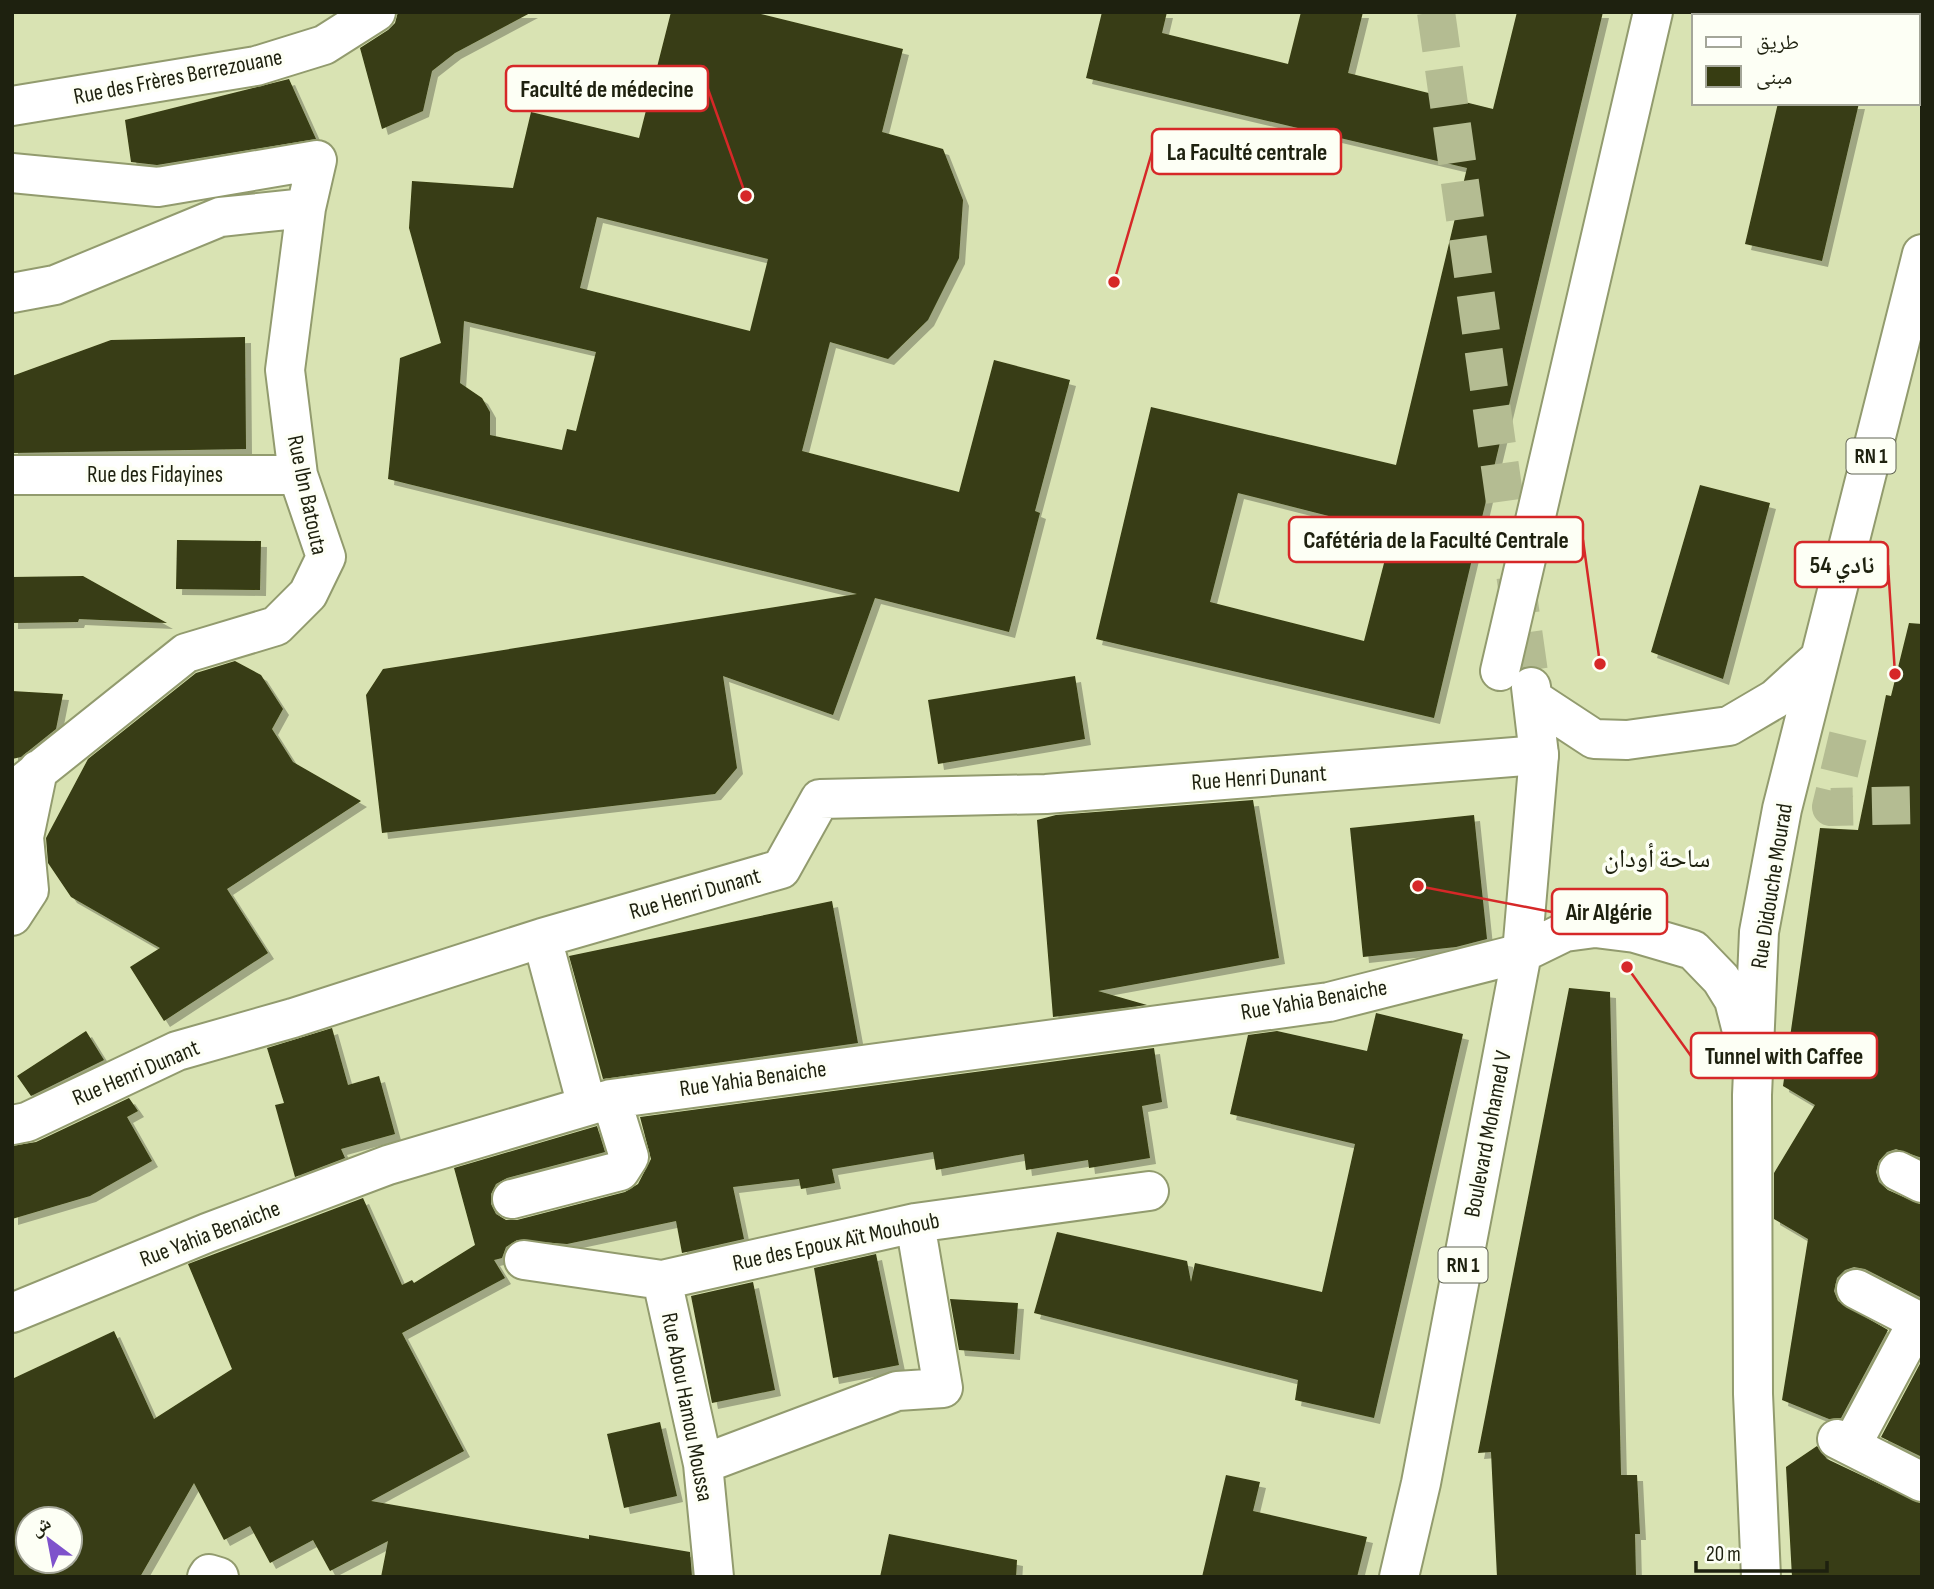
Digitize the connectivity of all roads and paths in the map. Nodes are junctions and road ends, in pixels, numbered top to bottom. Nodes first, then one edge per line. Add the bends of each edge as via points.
1 (376, 12) edge
2 (1653, 12) edge
3 (12, 106) edge
4 (12, 173) edge
5 (306, 208) junction
6 (1922, 254) edge
7 (12, 293) edge
8 (12, 475) edge
9 (298, 475) junction
10 (1820, 658) junction
11 (1521, 686) junction
12 (1539, 755) junction
13 (25, 781) edge
14 (12, 916) edge
15 (542, 938) junction
16 (1522, 953) junction
17 (1752, 1075) junction
18 (599, 1102) junction
19 (12, 1125) edge
20 (1149, 1191) dead end
21 (512, 1199) dead end
22 (915, 1223) junction
23 (524, 1260) dead end
24 (662, 1280) junction
25 (1856, 1289) dead end
26 (12, 1313) edge
27 (703, 1464) junction
28 (1922, 1482) edge
29 (714, 1577) edge
30 (1399, 1577) edge
31 (1762, 1577) edge

1 - 3 street, Rue des Frères Berrezouane via 324,45 256,66
2 - 11 street, Boulevard Mohamed V
4 - 5 street via 159,187 317,160
5 - 7 street via 220,217 55,285
5 - 9 street, Rue Ibn Batouta via 285,370
6 - 10 street, Rue Didouche Mourad / RN 1
8 - 9 street, Rue des Fidayines
9 - 13 street, Rue Ibn Batouta via 326,557 308,594 276,626 186,653
10 - 11 street via 1775,699 1729,726 1627,740 1594,739
10 - 17 street, Rue Didouche Mourad / RN 1 via 1782,808 1759,932
11 - 12 street, Boulevard Mohamed V / RN 1
12 - 15 street, Rue Henri Dunant via 1046,794 820,799 781,869
12 - 16 street, Boulevard Mohamed V / RN 1
13 - 14 street, Rue Ibn Batouta via 29,890
15 - 18 street
15 - 19 street, Rue Henri Dunant via 177,1051
16 - 17 street, RN 1 via 1565,932 1595,928 1635,933 1693,950 1715,971 1734,1000
16 - 18 street, Rue Yahia Benaiche via 1329,1002
16 - 30 street, Boulevard Mohamed V / RN 1
17 - 31 street, Rue Didouche Mourad / RN 1 via 1753,1394
18 - 21 street via 629,1157 620,1171
18 - 26 street, Rue Yahia Benaiche via 388,1165
20 - 22 street, Rue des Epoux Aït Mouhoub
22 - 24 street, Rue des Epoux Aït Mouhoub
22 - 27 street via 943,1388 897,1391
23 - 24 street, Rue des Epoux Aït Mouhoub
24 - 27 street, Rue Abou Hamou Moussa
25 - 28 street via 1918,1321 1844,1442
27 - 29 street, Rue Abou Hamou Moussa

